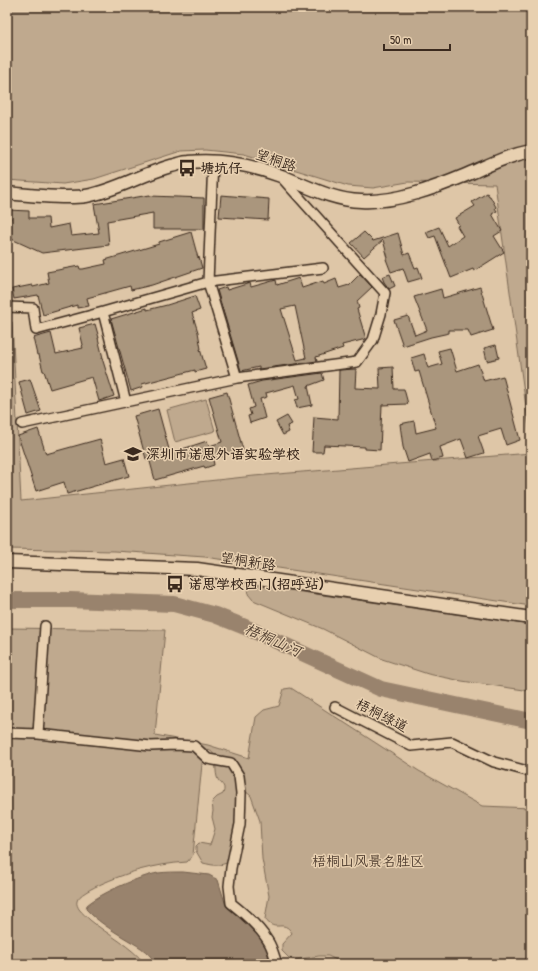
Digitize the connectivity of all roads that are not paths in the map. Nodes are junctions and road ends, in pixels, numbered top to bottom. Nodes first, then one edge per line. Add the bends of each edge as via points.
1 (531, 152) edge
2 (213, 161) junction
3 (280, 176) junction
4 (7, 194) edge
5 (323, 268) dead end
6 (208, 282) junction
7 (7, 308) edge
8 (103, 312) junction
9 (237, 378) junction
10 (126, 402) junction
11 (22, 424) dead end
12 (7, 562) edge
13 (531, 618) edge
14 (45, 626) dead end
15 (334, 707) dead end
16 (7, 733) edge
17 (38, 734) junction
18 (531, 772) edge
19 (276, 961) dead end

1 - 3 main road, 望桐路 via 509,156 421,191 385,200 343,200
2 - 3 main road, 望桐路 via 243,164
2 - 4 main road, 望桐路 via 187,162 85,197
2 - 6 street
3 - 9 street via 385,293 381,314 373,340 357,362
5 - 6 street
6 - 8 street
6 - 9 street
7 - 8 street via 33,308 36,330
8 - 10 street
9 - 10 street
10 - 11 street
12 - 13 main road, 望桐新路 via 197,569
14 - 17 street
15 - 18 street, 梧桐绿道 via 411,746 452,742 494,762
16 - 17 street
17 - 19 street via 151,746 194,746 208,759 231,763 239,776 241,793 240,824 230,880 232,903 262,932

